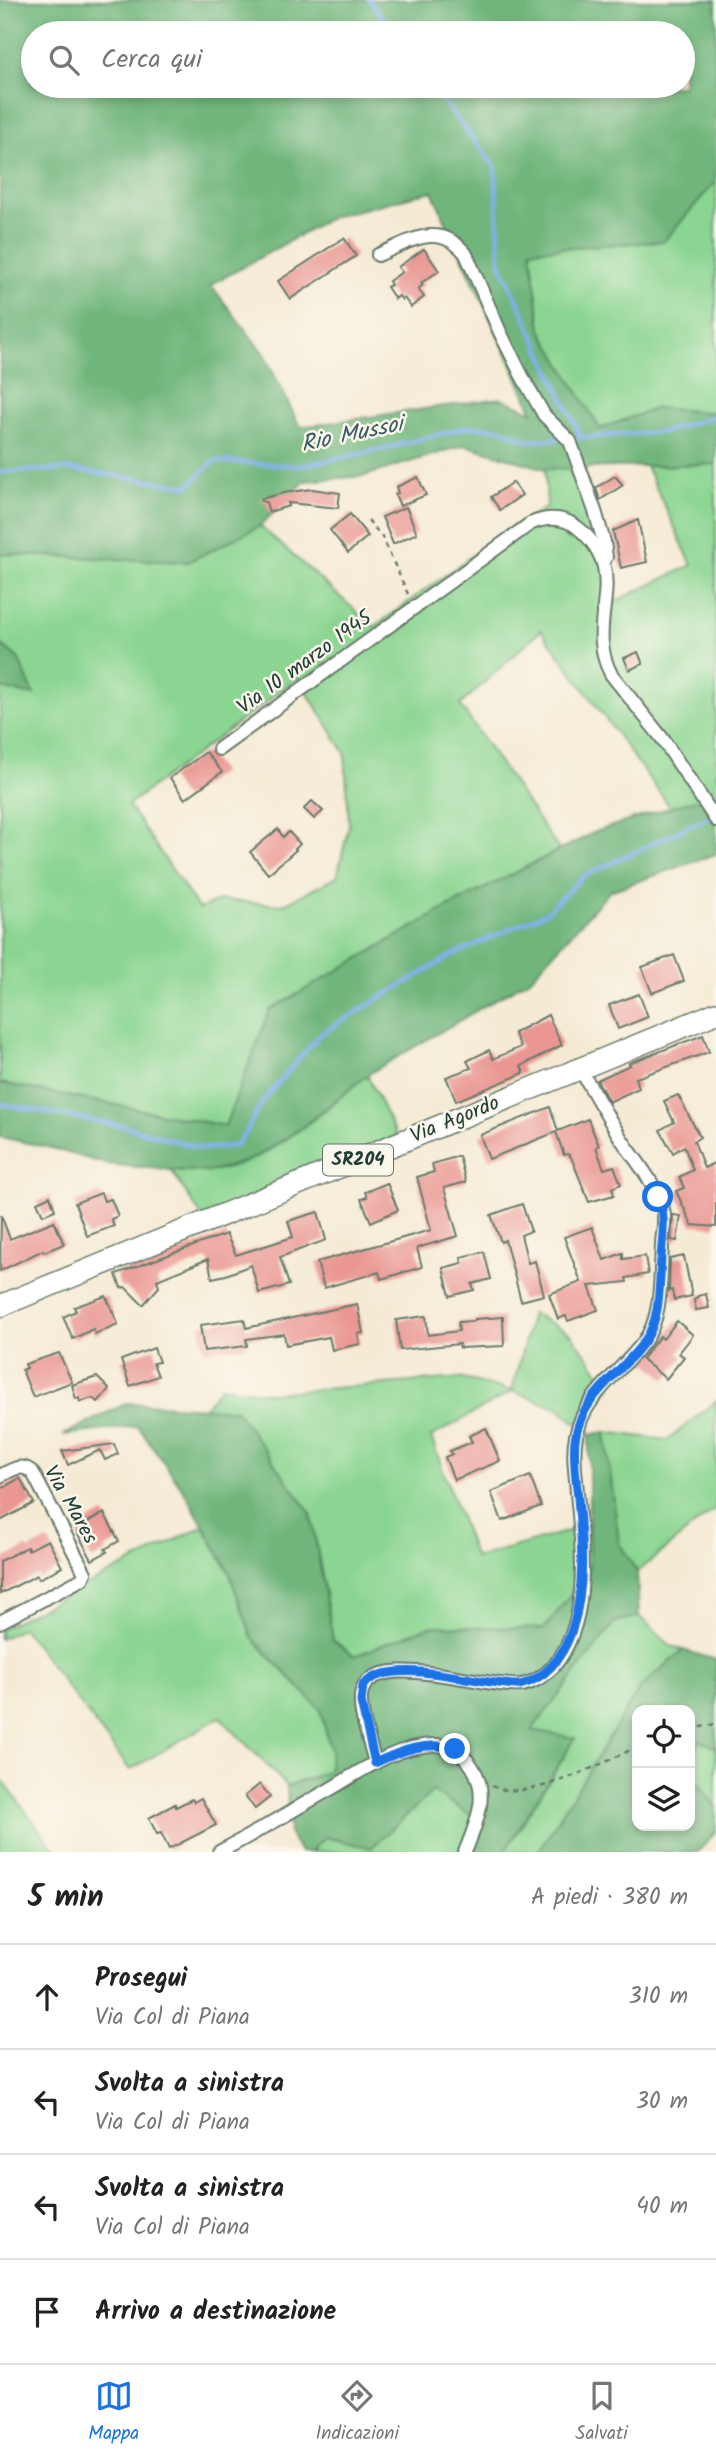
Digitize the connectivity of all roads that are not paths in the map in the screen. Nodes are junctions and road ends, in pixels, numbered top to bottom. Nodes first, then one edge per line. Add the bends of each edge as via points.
1 (378, 255) dead end
2 (605, 569) junction
3 (219, 749) dead end
4 (716, 820) edge
5 (716, 1013) edge
6 (580, 1069) junction
7 (0, 1306) edge
8 (0, 1476) edge
9 (0, 1622) edge
10 (375, 1763) junction
11 (219, 1852) edge
12 (465, 1852) edge

1 - 2 street via 423,236 446,237 466,254 522,376 544,415 566,437 604,542
2 - 3 street, Via 10 marzo 1945 via 597,547 576,526 548,518 530,524
2 - 4 street, Via 10 marzo 1945 via 600,642 606,664
5 - 6 main road, Via Agordo / SR204
6 - 7 main road, Via Agordo / SR204
6 - 10 street via 651,1184 664,1214 658,1304 651,1330 591,1398 576,1437 582,1562 578,1610 560,1657 530,1683 508,1685 411,1672 369,1680 363,1685 361,1702
8 - 9 street, Via Mares via 22,1467 33,1473 85,1573 82,1579
10 - 11 street
10 - 12 street via 420,1747 445,1746 463,1755 482,1795 480,1814

